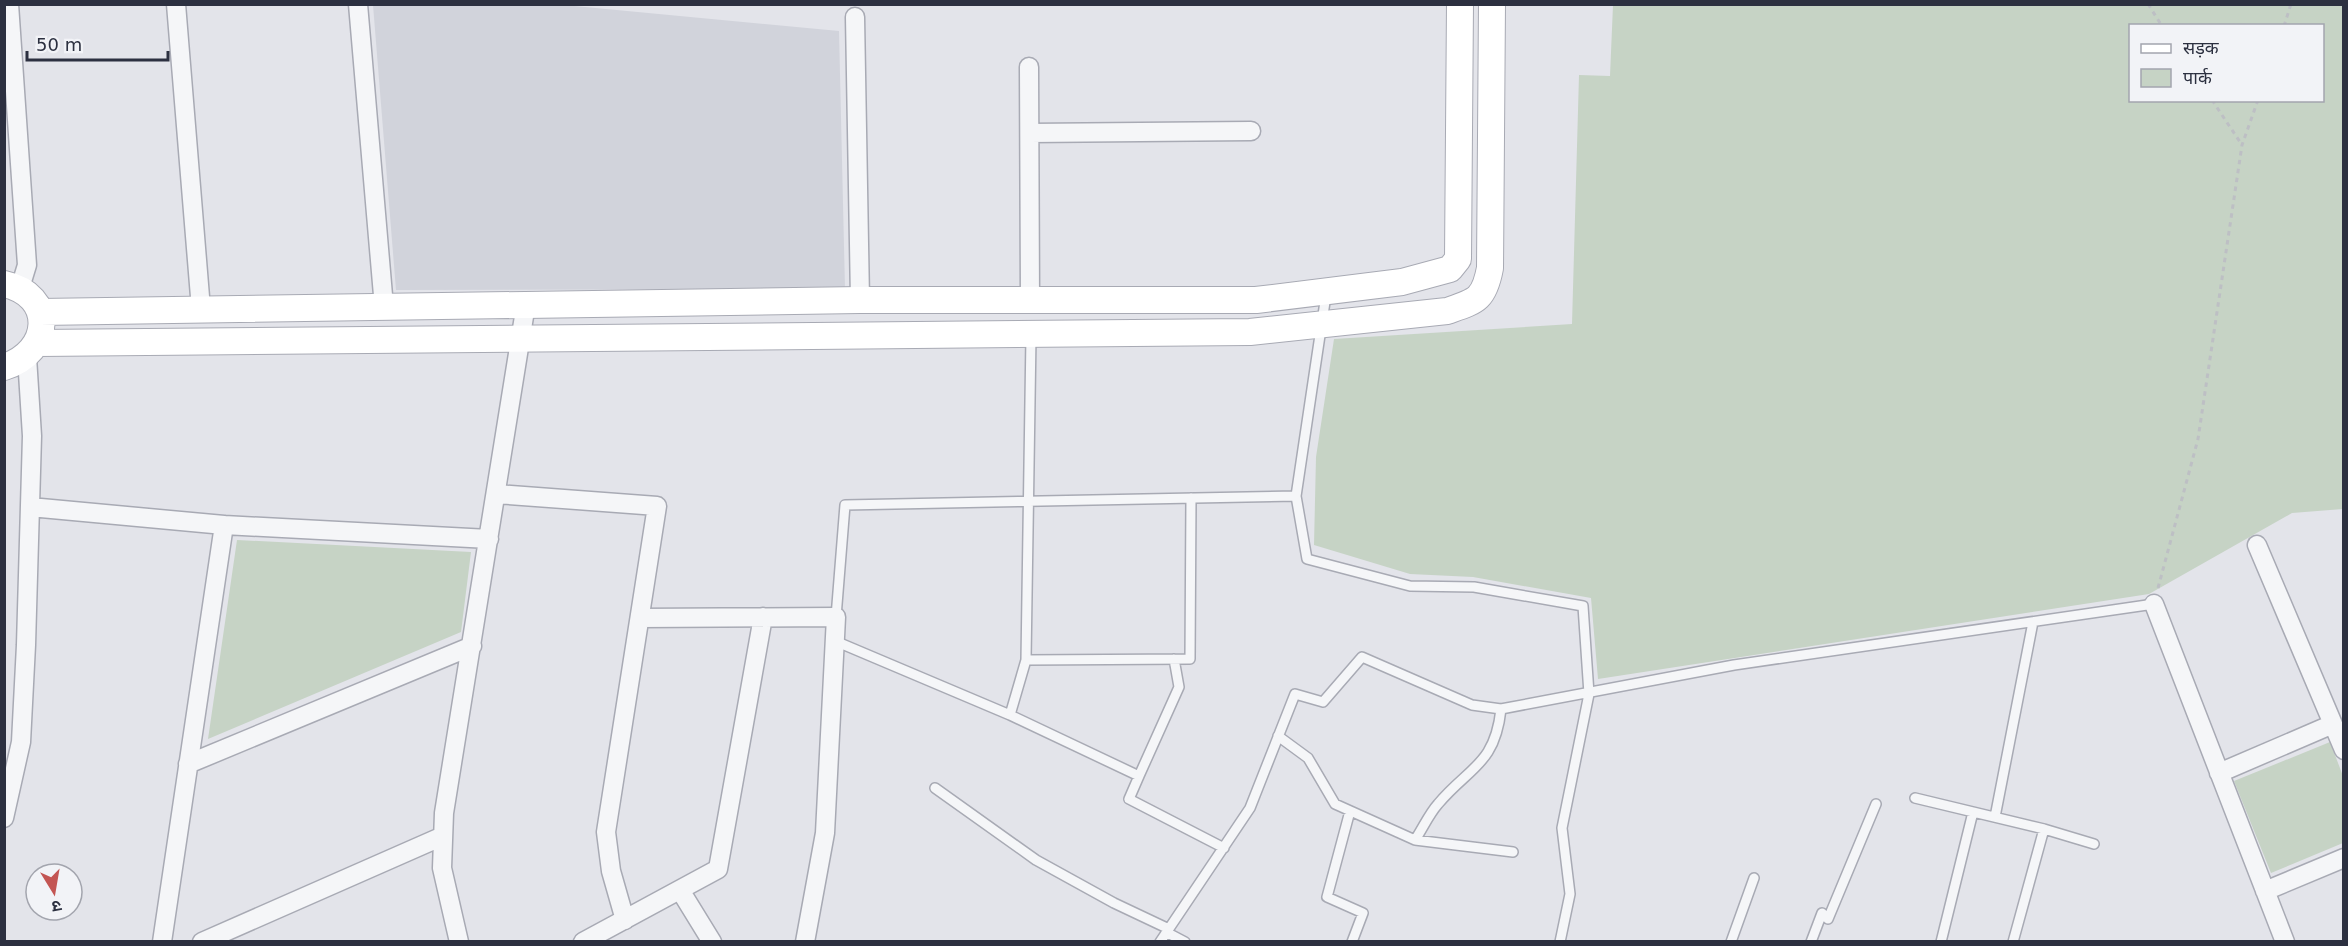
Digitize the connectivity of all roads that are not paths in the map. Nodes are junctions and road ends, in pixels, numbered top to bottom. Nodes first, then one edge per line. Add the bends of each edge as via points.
1 (9, 4) edge
2 (176, 4) edge
3 (358, 4) edge
4 (1460, 4) edge
5 (1492, 4) edge
6 (855, 17) dead end
7 (1029, 68) dead end
8 (1251, 131) dead end
9 (1030, 133) junction
10 (12, 286) edge
11 (1327, 291) junction
12 (860, 300) junction
13 (1030, 300) junction
14 (526, 304) junction
15 (384, 307) junction
16 (201, 309) junction
17 (40, 312) junction
18 (1324, 324) junction
19 (1031, 333) junction
20 (522, 338) junction
21 (23, 356) edge
22 (496, 494) junction
23 (1296, 496) junction
24 (1191, 498) junction
25 (1029, 501) junction
26 (30, 507) junction
27 (224, 525) junction
28 (489, 539) junction
29 (2257, 545) dead end
30 (2154, 604) joint
31 (763, 617) junction
32 (836, 617) junction
33 (640, 618) junction
34 (2033, 622) junction
35 (835, 641) junction
36 (471, 646) junction
37 (1174, 659) junction
38 (1026, 660) junction
39 (1589, 694) junction
40 (1501, 709) junction
41 (1010, 715) junction
42 (2332, 724) junction
43 (1278, 736) junction
44 (2343, 750) edge
45 (188, 764) junction
46 (2219, 773) junction
47 (1139, 776) junction
48 (935, 788) dead end
49 (1915, 798) dead end
50 (1876, 804) dead end
51 (1350, 811) junction
52 (1973, 812) junction
53 (1995, 817) junction
54 (4, 818) edge
55 (2044, 829) junction
56 (443, 836) junction
57 (1415, 840) junction
58 (2094, 844) dead end
59 (1224, 848) junction
60 (1513, 852) dead end
61 (2343, 858) edge
62 (1754, 878) dead end
63 (680, 890) junction
64 (2265, 891) junction
65 (626, 920) junction
66 (1168, 930) junction
67 (584, 941) edge
68 (162, 942) edge
69 (202, 942) edge
70 (459, 942) edge
71 (712, 942) edge
72 (805, 942) edge
73 (1160, 942) edge
74 (1185, 942) edge
75 (1353, 942) edge
76 (1560, 942) edge
77 (1731, 942) edge
78 (1811, 942) edge
79 (1941, 942) edge
80 (2013, 942) edge
81 (2285, 942) edge

1 - 10 street via 27,264
2 - 16 street
3 - 15 street
4 - 11 street via 1458,259 1450,269 1436,275
5 - 18 street via 1490,268 1486,288 1475,301 1448,311
6 - 12 street
7 - 9 street
8 - 9 street
9 - 13 street
10 - 17 street via 33,299
11 - 13 street via 1256,300
11 - 18 lane
12 - 13 street
12 - 14 street
14 - 15 street
14 - 20 street
15 - 16 street
16 - 17 street
17 - 21 street via 42,329
18 - 19 street via 1250,332
18 - 23 lane
19 - 20 street
19 - 25 lane
20 - 21 street
20 - 22 street
21 - 26 street via 32,436
22 - 28 street
22 - 33 street via 657,506
23 - 24 lane
23 - 39 lane via 1307,559 1410,586 1474,588 1583,606
24 - 25 lane
24 - 37 lane via 1190,659
25 - 32 lane via 845,505
25 - 38 lane
26 - 27 street
26 - 54 street via 21,742
27 - 28 street
27 - 45 street
28 - 36 street
29 - 42 street
30 - 34 lane
30 - 46 street
31 - 32 street
31 - 33 street
31 - 63 street via 718,869
32 - 35 street
33 - 65 street via 606,832 611,871
34 - 39 lane via 1734,665
34 - 53 lane
35 - 41 lane
35 - 72 street via 825,833
36 - 45 street
36 - 56 street
37 - 38 lane
37 - 47 lane via 1179,687
38 - 41 lane
39 - 40 lane
39 - 76 lane via 1562,828 1570,894
40 - 43 lane via 1472,705 1362,657 1323,702 1295,694
40 - 57 lane via 1498,736 1476,769 1438,804
41 - 47 lane
42 - 44 street
42 - 46 street
43 - 51 lane via 1308,758 1335,804
43 - 59 lane via 1250,808
45 - 68 street
46 - 64 street
47 - 59 lane via 1129,799
48 - 66 lane via 1036,860
49 - 52 lane
50 - 78 lane via 1828,919 1822,913
51 - 57 lane
51 - 75 lane via 1328,897 1363,913
52 - 53 lane
52 - 79 lane
53 - 55 lane
55 - 58 lane
55 - 80 lane
56 - 69 street
56 - 70 street via 442,868
57 - 60 lane
59 - 66 lane
61 - 64 street
62 - 77 lane
63 - 65 street
63 - 71 street
64 - 81 street
65 - 67 street
66 - 73 lane
66 - 74 lane

